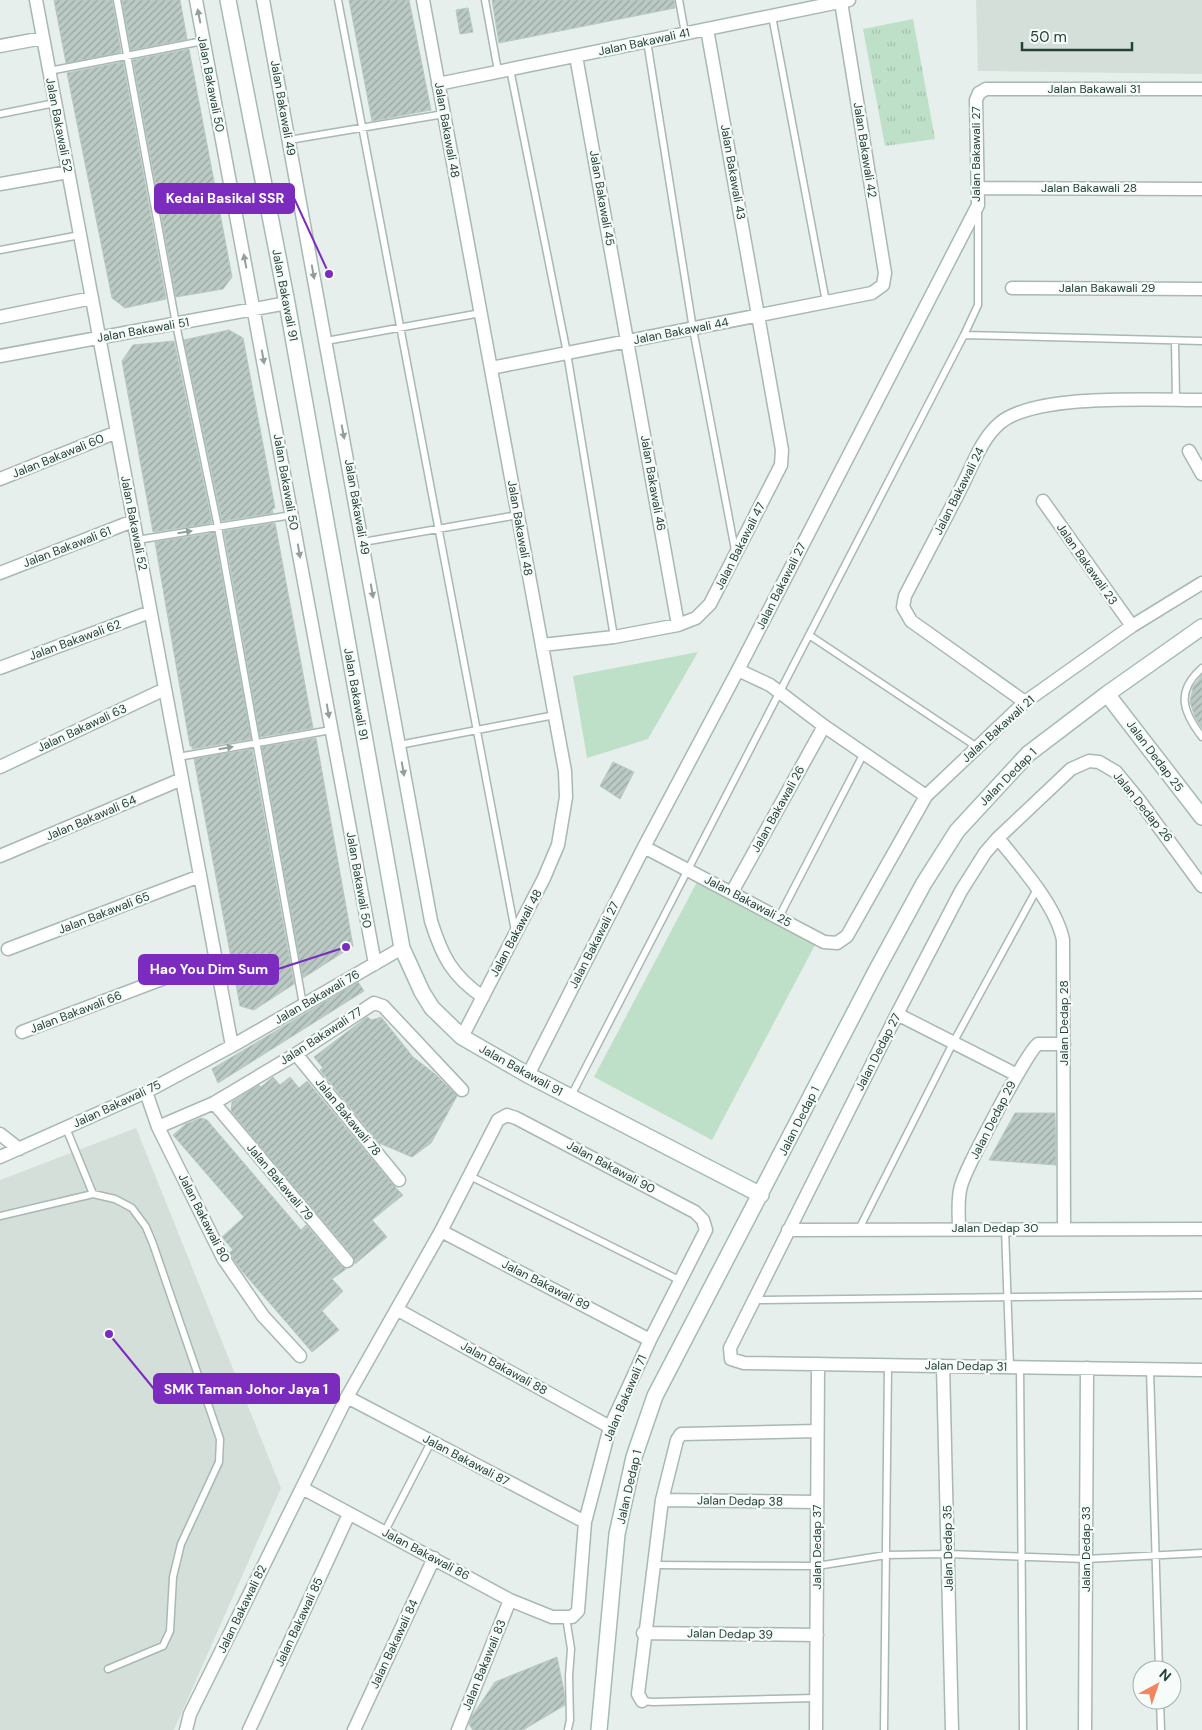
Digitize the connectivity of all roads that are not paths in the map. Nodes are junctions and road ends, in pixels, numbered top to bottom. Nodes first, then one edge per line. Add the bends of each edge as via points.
1 (36, 0) edge
2 (117, 0) edge
3 (196, 0) edge
4 (228, 0) edge
5 (263, 0) edge
6 (338, 0) edge
7 (423, 0) edge
8 (485, 0) edge
9 (679, 0) edge
10 (845, 1) edge
11 (772, 16) junction
12 (707, 29) junction
13 (685, 33) junction
14 (43, 38) junction
15 (203, 41) junction
16 (647, 41) junction
17 (0, 46) edge
18 (127, 55) junction
19 (576, 56) junction
20 (504, 70) junction
21 (49, 71) junction
22 (438, 84) junction
23 (986, 89) joint
24 (1202, 89) edge
25 (55, 103) junction
26 (0, 114) edge
27 (444, 114) junction
28 (361, 127) junction
29 (289, 140) junction
30 (68, 172) junction
31 (0, 184) edge
32 (977, 188) junction
33 (1202, 189) edge
34 (978, 205) junction
35 (80, 236) junction
36 (0, 250) edge
37 (1012, 288) dead end
38 (1202, 289) edge
39 (872, 293) joint
40 (92, 298) junction
41 (826, 302) junction
42 (286, 303) junction
43 (254, 309) junction
44 (481, 313) junction
45 (758, 316) junction
46 (0, 317) edge
47 (176, 324) junction
48 (400, 328) junction
49 (693, 329) junction
50 (964, 335) junction
51 (99, 338) junction
52 (326, 341) junction
53 (629, 341) junction
54 (1175, 341) junction
55 (1202, 341) edge
56 (567, 354) junction
57 (0, 356) edge
58 (491, 368) junction
59 (1176, 400) junction
60 (1202, 400) edge
61 (117, 432) junction
62 (1189, 451) dead end
63 (1202, 474) edge
64 (0, 479) edge
65 (1043, 501) dead end
66 (292, 515) junction
67 (518, 515) junction
68 (133, 521) junction
69 (218, 527) junction
70 (440, 529) junction
71 (137, 540) junction
72 (363, 542) junction
73 (736, 555) junction
74 (0, 573) edge
75 (1202, 583) edge
76 (150, 612) junction
77 (678, 625) junction
78 (1132, 626) junction
79 (1202, 627) edge
80 (809, 636) junction
81 (614, 637) junction
82 (542, 645) junction
83 (0, 668) edge
84 (1202, 668) edge
85 (738, 670) junction
86 (165, 689) junction
87 (779, 693) junction
88 (1108, 694) junction
89 (1025, 702) junction
90 (555, 715) junction
91 (824, 726) junction
92 (331, 730) junction
93 (477, 730) junction
94 (1202, 737) edge
95 (255, 743) junction
96 (399, 744) junction
97 (977, 747) junction
98 (864, 753) junction
99 (178, 757) junction
100 (0, 767) edge
101 (1068, 773) joint
102 (182, 779) junction
103 (926, 796) junction
104 (1202, 818) edge
105 (998, 838) junction
106 (644, 847) junction
107 (0, 856) edge
108 (688, 870) junction
109 (200, 876) junction
110 (1202, 886) edge
111 (1037, 889) junction
112 (732, 892) junction
113 (779, 917) junction
114 (850, 930) joint
115 (515, 935) junction
116 (402, 948) junction
117 (8, 949) dead end
118 (215, 959) junction
119 (375, 964) junction
120 (483, 997) junction
121 (303, 1005) junction
122 (897, 1014) junction
123 (22, 1032) dead end
124 (462, 1038) junction
125 (953, 1043) junction
126 (1064, 1044) junction
127 (232, 1046) junction
128 (296, 1054) junction
129 (528, 1075) junction
130 (1017, 1075) junction
131 (462, 1090) dead end
132 (146, 1092) junction
133 (571, 1097) junction
134 (214, 1103) junction
135 (507, 1116) joint
136 (158, 1127) junction
137 (66, 1128) junction
138 (0, 1134) edge
139 (18, 1149) junction
140 (0, 1157) edge
141 (470, 1176) junction
142 (399, 1180) dead end
143 (93, 1194) junction
144 (761, 1195) junction
145 (0, 1216) edge
146 (959, 1228) junction
147 (1005, 1228) junction
148 (1064, 1228) junction
149 (1202, 1229) edge
150 (706, 1230) joint
151 (788, 1230) junction
152 (859, 1230) junction
153 (442, 1231) junction
154 (347, 1261) dead end
155 (680, 1281) junction
156 (1202, 1295) edge
157 (1008, 1298) junction
158 (752, 1300) junction
159 (398, 1310) junction
160 (650, 1340) junction
161 (300, 1356) dead end
162 (731, 1359) joint
163 (818, 1364) junction
164 (888, 1365) junction
165 (943, 1366) junction
166 (1015, 1367) junction
167 (1087, 1368) junction
168 (1150, 1369) junction
169 (1202, 1370) edge
170 (347, 1397) junction
171 (610, 1427) junction
172 (817, 1431) junction
173 (431, 1442) junction
174 (302, 1488) junction
175 (662, 1500) junction
176 (818, 1502) junction
177 (349, 1514) junction
178 (584, 1522) junction
179 (385, 1532) junction
180 (948, 1554) junction
181 (1202, 1554) edge
182 (886, 1555) junction
183 (1155, 1556) junction
184 (1021, 1557) junction
185 (434, 1558) junction
186 (1086, 1559) junction
187 (652, 1564) junction
188 (817, 1566) junction
189 (510, 1600) junction
190 (566, 1617) junction
191 (644, 1633) junction
192 (818, 1635) junction
193 (1159, 1660) edge
194 (108, 1669) dead end
195 (815, 1698) junction
196 (642, 1701) joint
197 (1160, 1710) edge
198 (568, 1729) dead end
199 (186, 1730) edge
200 (249, 1730) edge
201 (354, 1730) edge
202 (458, 1730) edge
203 (599, 1730) edge
204 (816, 1730) edge
205 (884, 1730) edge
206 (952, 1730) edge
207 (1022, 1730) edge
208 (1085, 1730) edge
209 (1160, 1730) edge

1 - 14 street, Jalan Bakawali 52
2 - 18 lane
15 -> 3 street, Jalan Bakawali 50
4 - 42 main road, Jalan Bakawali 91
5 - 29 street, Jalan Bakawali 49
6 - 28 lane
7 - 22 street, Jalan Bakawali 48
8 - 20 lane
9 - 13 lane
10 - 11 street, Jalan Bakawali 41
10 - 39 street, Jalan Bakawali 42 via 885,273 883,285
11 - 12 street, Jalan Bakawali 41
11 - 41 lane
12 - 13 street, Jalan Bakawali 41
12 - 45 street, Jalan Bakawali 43
13 - 16 street, Jalan Bakawali 41
14 - 17 street
14 - 21 street, Jalan Bakawali 52
15 - 18 lane
43 -> 15 street, Jalan Bakawali 50
16 - 19 street, Jalan Bakawali 41
16 - 49 lane
18 - 21 lane
18 - 47 lane
19 - 20 street, Jalan Bakawali 41
19 - 53 street, Jalan Bakawali 45
20 - 22 street, Jalan Bakawali 41
20 - 56 lane
21 - 25 street, Jalan Bakawali 52
22 - 27 street, Jalan Bakawali 48
23 - 24 street, Jalan Bakawali 31
23 - 32 street, Jalan Bakawali 27 via 976,100
25 - 26 lane
25 - 30 street, Jalan Bakawali 52
27 - 28 lane
27 - 44 street, Jalan Bakawali 48
28 - 29 lane
28 - 48 lane
29 -> 52 street, Jalan Bakawali 49
30 - 31 street
30 - 35 street, Jalan Bakawali 52
32 - 33 street, Jalan Bakawali 28
32 - 34 street, Jalan Bakawali 27
34 - 50 lane via 978,305
34 - 85 street, Jalan Bakawali 27
35 - 36 lane
35 - 40 street, Jalan Bakawali 52
37 - 38 street, Jalan Bakawali 29
39 - 41 street, Jalan Bakawali 44
40 - 46 street
40 - 51 street, Jalan Bakawali 52
41 - 45 street, Jalan Bakawali 44
42 - 43 street, Jalan Bakawali 51
42 - 116 main road, Jalan Bakawali 91
43 - 47 street, Jalan Bakawali 51
43 -> 66 street, Jalan Bakawali 50
44 - 48 lane
44 - 58 street, Jalan Bakawali 48
45 - 49 street, Jalan Bakawali 44
45 - 73 street, Jalan Bakawali 47 via 782,460
47 - 51 street, Jalan Bakawali 51
47 - 69 lane
48 - 52 lane
48 - 70 lane
49 - 53 street, Jalan Bakawali 44
49 - 73 lane
50 - 54 lane
50 - 80 lane
51 - 57 street, Jalan Bakawali 51
51 - 61 street, Jalan Bakawali 52
52 -> 72 street, Jalan Bakawali 49
53 - 56 street, Jalan Bakawali 44
53 - 77 street, Jalan Bakawali 46
54 - 55 lane
54 - 59 lane
56 - 58 street, Jalan Bakawali 44
56 - 81 lane
58 - 67 street, Jalan Bakawali 48
59 - 60 street, Jalan Bakawali 24
59 - 89 street, Jalan Bakawali 24 via 1067,403 1030,409 1000,423 983,446 905,596 904,613 911,621
61 - 64 street, Jalan Bakawali 60
61 - 68 street, Jalan Bakawali 52
62 - 63 street
65 - 78 street, Jalan Bakawali 23
66 - 69 lane
66 -> 92 street, Jalan Bakawali 50
67 - 70 lane
67 - 82 street, Jalan Bakawali 48
68 - 71 street, Jalan Bakawali 52
68 - 74 street, Jalan Bakawali 61
71 -> 69 lane
69 - 95 lane
70 - 72 lane
70 - 93 lane
71 - 76 street, Jalan Bakawali 52
72 -> 96 street, Jalan Bakawali 49
73 - 77 street, Jalan Bakawali 47 via 708,608 696,618
75 - 78 street, Jalan Bakawali 21
76 - 83 street, Jalan Bakawali 62
76 - 86 street, Jalan Bakawali 52
77 - 81 street, Jalan Bakawali 47
78 - 89 street, Jalan Bakawali 21
79 - 88 main road, Jalan Dedap 1
80 - 87 lane
80 - 97 lane
81 - 82 street, Jalan Bakawali 47
82 - 90 street, Jalan Bakawali 48
84 - 94 lane via 1190,683 1184,703 1189,720
85 - 87 street via 760,679
85 - 106 street, Jalan Bakawali 27
86 - 99 street, Jalan Bakawali 52
86 - 100 street, Jalan Bakawali 63
87 - 91 street
87 - 108 lane
88 - 104 main road, Jalan Dedap 25
88 - 144 main road, Jalan Dedap 1 via 1028,754 957,831 924,883 875,973
89 - 97 street, Jalan Bakawali 21
90 - 93 lane
90 - 115 street, Jalan Bakawali 48 via 565,771 564,822 544,878
91 - 98 street
91 - 112 street, Jalan Bakawali 26
92 - 95 lane
92 - 119 street, Jalan Bakawali 50
93 - 96 lane
93 - 115 lane
99 -> 95 lane
95 - 121 lane
96 -> 120 street, Jalan Bakawali 49 via 431,921 440,950 460,979
97 - 103 street, Jalan Bakawali 21
98 - 103 street
98 - 113 lane
99 - 102 street, Jalan Bakawali 52
101 - 105 street, Jalan Dedap 27
101 - 110 street, Jalan Dedap 26 via 1089,761 1108,766 1139,800
102 - 107 street, Jalan Bakawali 64
102 - 109 street, Jalan Bakawali 52
103 - 114 street, Jalan Bakawali 21
105 - 111 street, Jalan Dedap 28
105 - 122 street, Jalan Dedap 27 via 984,853 961,891
106 - 108 street, Jalan Bakawali 25
106 - 129 street, Jalan Bakawali 27
108 - 112 street, Jalan Bakawali 25
108 - 133 lane
109 - 117 street, Jalan Bakawali 65
109 - 118 street, Jalan Bakawali 52
111 - 125 lane
111 - 126 street, Jalan Dedap 28 via 1058,923 1063,940
112 - 113 street, Jalan Bakawali 25
113 - 114 street, Jalan Bakawali 25 via 831,944 842,940
115 - 120 street, Jalan Bakawali 48
116 - 119 street, Jalan Bakawali 76
116 - 124 main road, Jalan Bakawali 91 via 432,1008
118 - 123 street, Jalan Bakawali 66
118 - 127 street, Jalan Bakawali 52
119 - 121 street, Jalan Bakawali 76
120 - 124 street, Jalan Bakawali 48
121 - 127 street, Jalan Bakawali 76
122 - 125 street
122 - 151 street, Jalan Dedap 27
124 - 129 main road, Jalan Bakawali 91
125 - 130 street
125 - 152 lane
126 - 130 street, Jalan Dedap 29 via 1038,1044
126 - 148 street, Jalan Dedap 28
127 - 132 street, Jalan Bakawali 75
128 - 131 street, Jalan Bakawali 77 via 370,1004 379,1003
128 - 134 street, Jalan Bakawali 77
128 - 142 street, Jalan Bakawali 78
129 - 133 main road, Jalan Bakawali 91
130 - 146 street, Jalan Dedap 29 via 962,1182
132 - 136 street, Jalan Bakawali 80
132 - 137 street, Jalan Bakawali 75
133 - 144 main road, Jalan Bakawali 91
134 - 136 street, Jalan Bakawali 77
134 - 154 street, Jalan Bakawali 79
135 - 141 street, Jalan Bakawali 82 via 498,1120
135 - 150 street, Jalan Bakawali 90 via 525,1122 695,1212 703,1220
136 - 161 street, Jalan Bakawali 80 via 223,1258 263,1316
137 - 139 street, Jalan Bakawali 75
137 - 143 lane
138 - 139 street
139 - 140 street, Jalan Bakawali 75
141 - 153 street, Jalan Bakawali 82
141 - 155 lane
143 - 145 lane
143 - 194 lane via 115,1199 132,1208 146,1227 220,1439 219,1462 181,1544 173,1577 170,1631 163,1646
144 - 203 main road, Jalan Dedap 1 via 655,1396 634,1457 617,1534
146 - 147 street, Jalan Dedap 30
146 - 152 street, Jalan Dedap 30
147 - 148 street, Jalan Dedap 30
147 - 157 lane
148 - 149 street, Jalan Dedap 30
150 - 155 street, Jalan Bakawali 71
151 - 152 street, Jalan Dedap 30
151 - 158 street, Jalan Dedap 27
153 - 159 street, Jalan Bakawali 82
153 - 160 street, Jalan Bakawali 89
155 - 160 street, Jalan Bakawali 71
156 - 157 lane
157 - 158 lane
157 - 166 lane
158 - 162 street, Jalan Dedap 27 via 730,1348
159 - 170 street, Jalan Bakawali 82
159 - 171 street, Jalan Bakawali 88
160 - 171 street, Jalan Bakawali 71
162 - 163 street, Jalan Dedap 31 via 744,1363
163 - 164 street, Jalan Dedap 31
163 - 172 street, Jalan Dedap 37
164 - 165 street, Jalan Dedap 31
164 - 182 lane
165 - 166 street, Jalan Dedap 31
165 - 180 street, Jalan Dedap 35
166 - 167 street, Jalan Dedap 31
166 - 184 lane
167 - 168 street, Jalan Dedap 31
167 - 186 street, Jalan Dedap 33
168 - 169 street, Jalan Dedap 31
168 - 183 lane
170 - 173 street, Jalan Bakawali 87
170 - 174 street, Jalan Bakawali 82
171 - 178 street, Jalan Bakawali 71
172 - 175 street via 681,1434
172 - 176 street, Jalan Dedap 37
173 - 178 street, Jalan Bakawali 87
173 - 179 lane
174 - 177 street, Jalan Bakawali 86
174 - 199 street, Jalan Bakawali 82 via 190,1714
175 - 176 street, Jalan Dedap 38
175 - 187 street
176 - 188 street, Jalan Dedap 37
177 - 179 street, Jalan Bakawali 86
177 - 200 street, Jalan Bakawali 85
178 - 190 street, Jalan Bakawali 71 via 578,1611 572,1617
179 - 185 street, Jalan Bakawali 86
180 - 182 lane
180 - 184 lane
180 - 206 street, Jalan Dedap 35
181 - 183 lane
182 - 188 lane
182 - 205 lane
183 - 186 lane
183 - 193 lane
184 - 186 lane
184 - 207 lane
185 - 189 street, Jalan Bakawali 86
185 - 201 street, Jalan Bakawali 84
186 - 208 street, Jalan Dedap 33
187 - 188 lane
187 - 191 street
188 - 192 street, Jalan Dedap 37
189 - 190 street, Jalan Bakawali 86 via 552,1618
189 - 202 street, Jalan Bakawali 83
190 - 198 lane via 571,1649
191 - 192 street, Jalan Dedap 39
191 - 196 street via 638,1694
192 - 195 street, Jalan Dedap 37
195 - 196 lane
195 - 204 street, Jalan Dedap 37
197 - 209 lane

